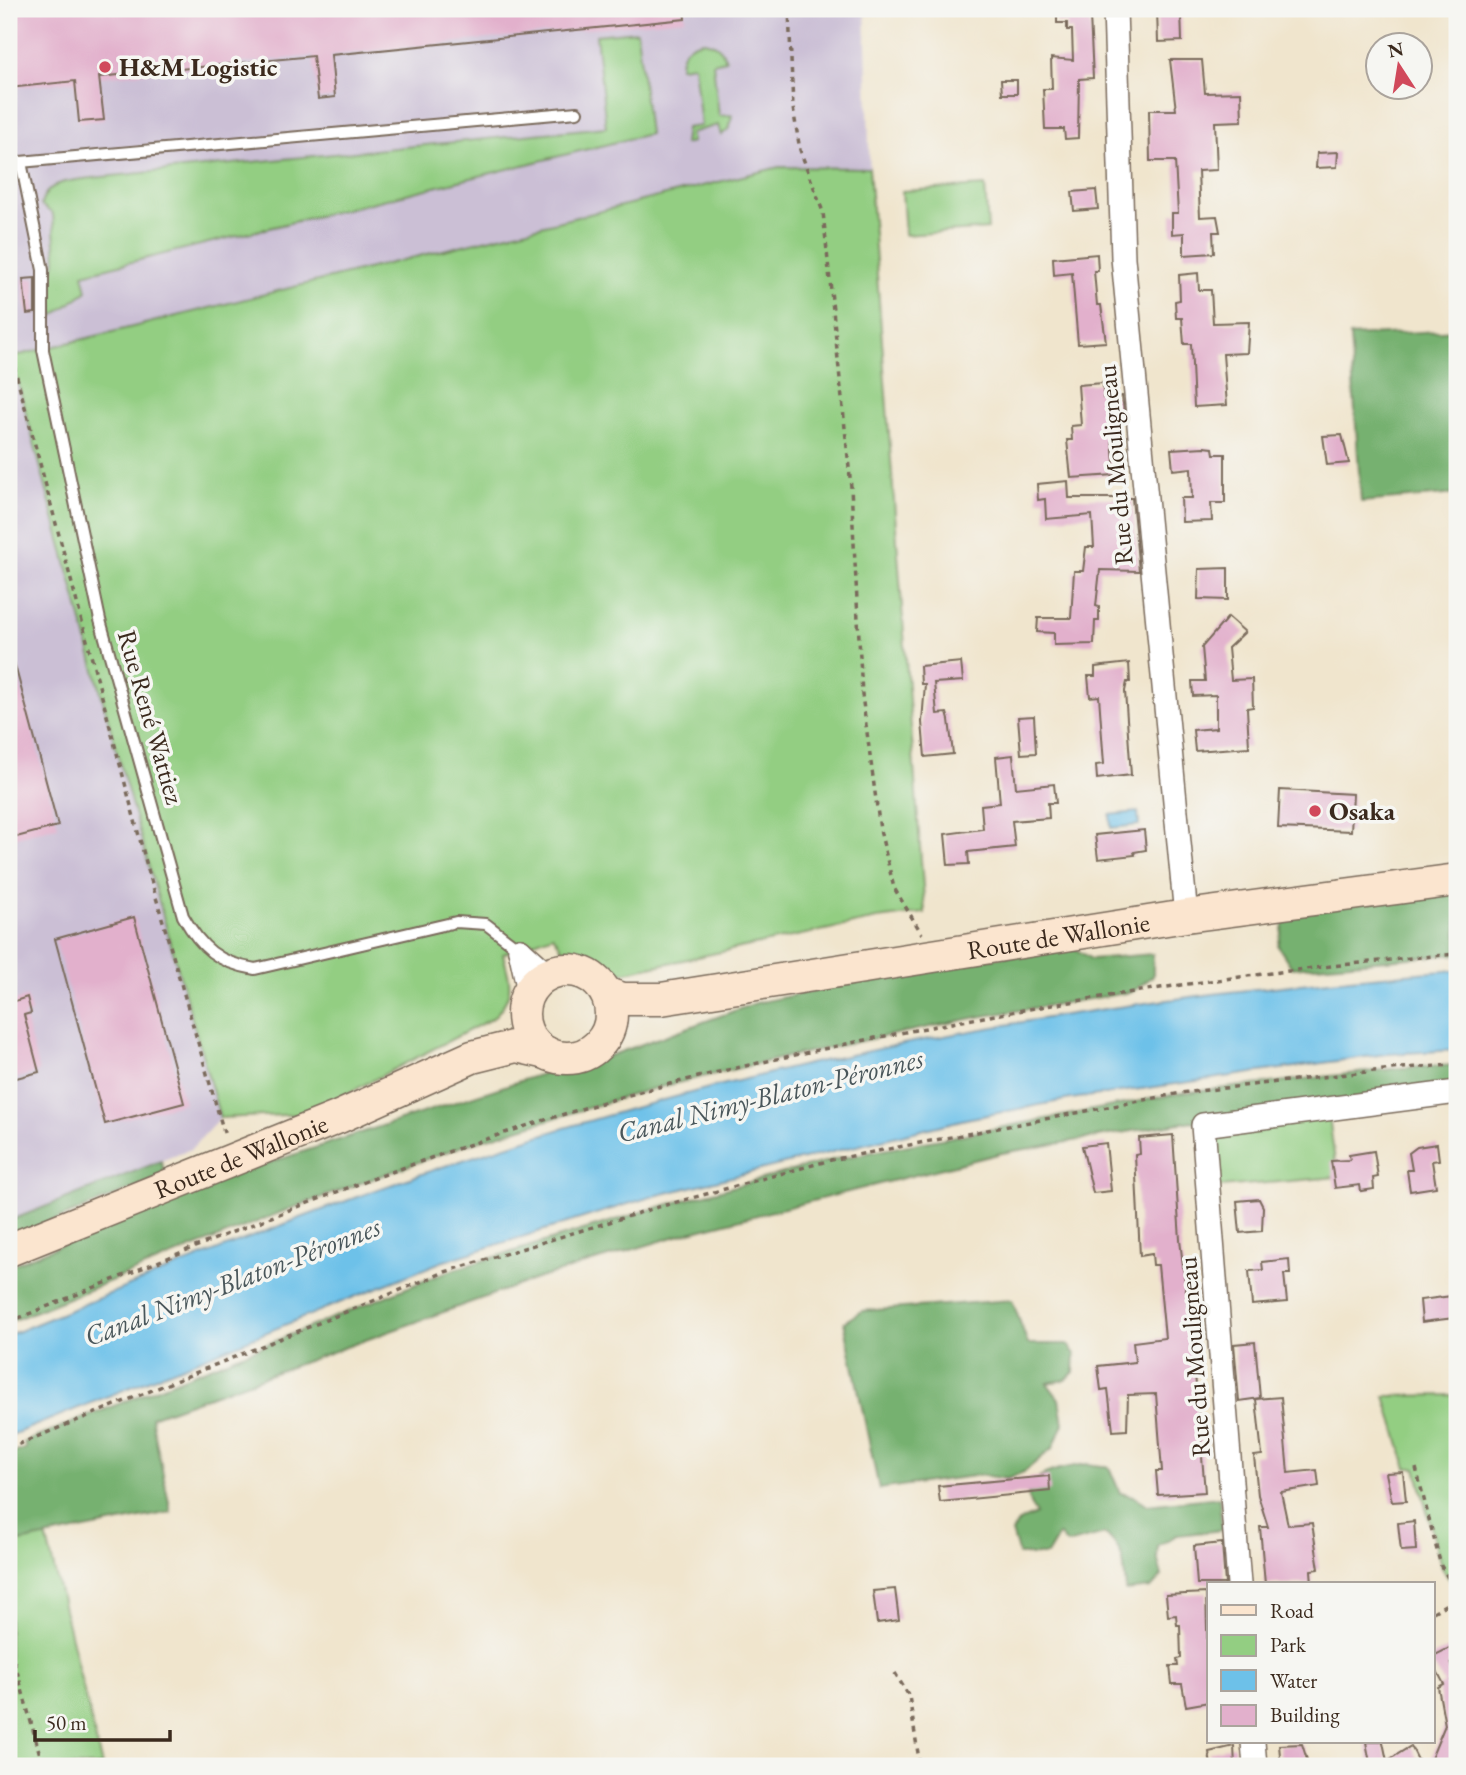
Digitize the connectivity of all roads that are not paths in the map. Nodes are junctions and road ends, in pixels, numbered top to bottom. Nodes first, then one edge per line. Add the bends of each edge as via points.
1 (1115, 9) edge
2 (577, 112) dead end
3 (21, 162) junction
4 (9, 163) edge
5 (1457, 880) edge
6 (1186, 916) junction
7 (520, 950) joint
8 (533, 989) junction
9 (607, 994) junction
10 (661, 999) junction
11 (606, 1035) junction
12 (547, 1053) junction
13 (472, 1056) junction
14 (1457, 1092) edge
15 (9, 1250) edge
16 (1239, 1582) edge
17 (1253, 1744) edge
18 (1255, 1766) edge

1 - 6 street, Rue du Mouligneau via 1123,258
2 - 3 lane
3 - 4 lane
3 - 7 lane, Rue René Wattiez via 43,270 43,350 100,620 183,916 196,939 229,965 254,969 456,922 486,924
5 - 6 main road, Route de Wallonie
6 - 10 main road, Route de Wallonie
7 - 8 street
8 - 9 main road via 567,970 588,974
8 - 12 main road via 525,1026
8 - 13 main road via 509,1028
9 - 10 main road via 623,999
9 - 11 main road via 611,1021
10 - 11 main road via 628,1012
11 - 12 main road via 586,1054 572,1058
12 - 13 main road via 516,1046
13 - 15 main road, Route de Wallonie via 340,1116
14 - 16 street, Rue du Mouligneau via 1203,1125
17 - 18 street

